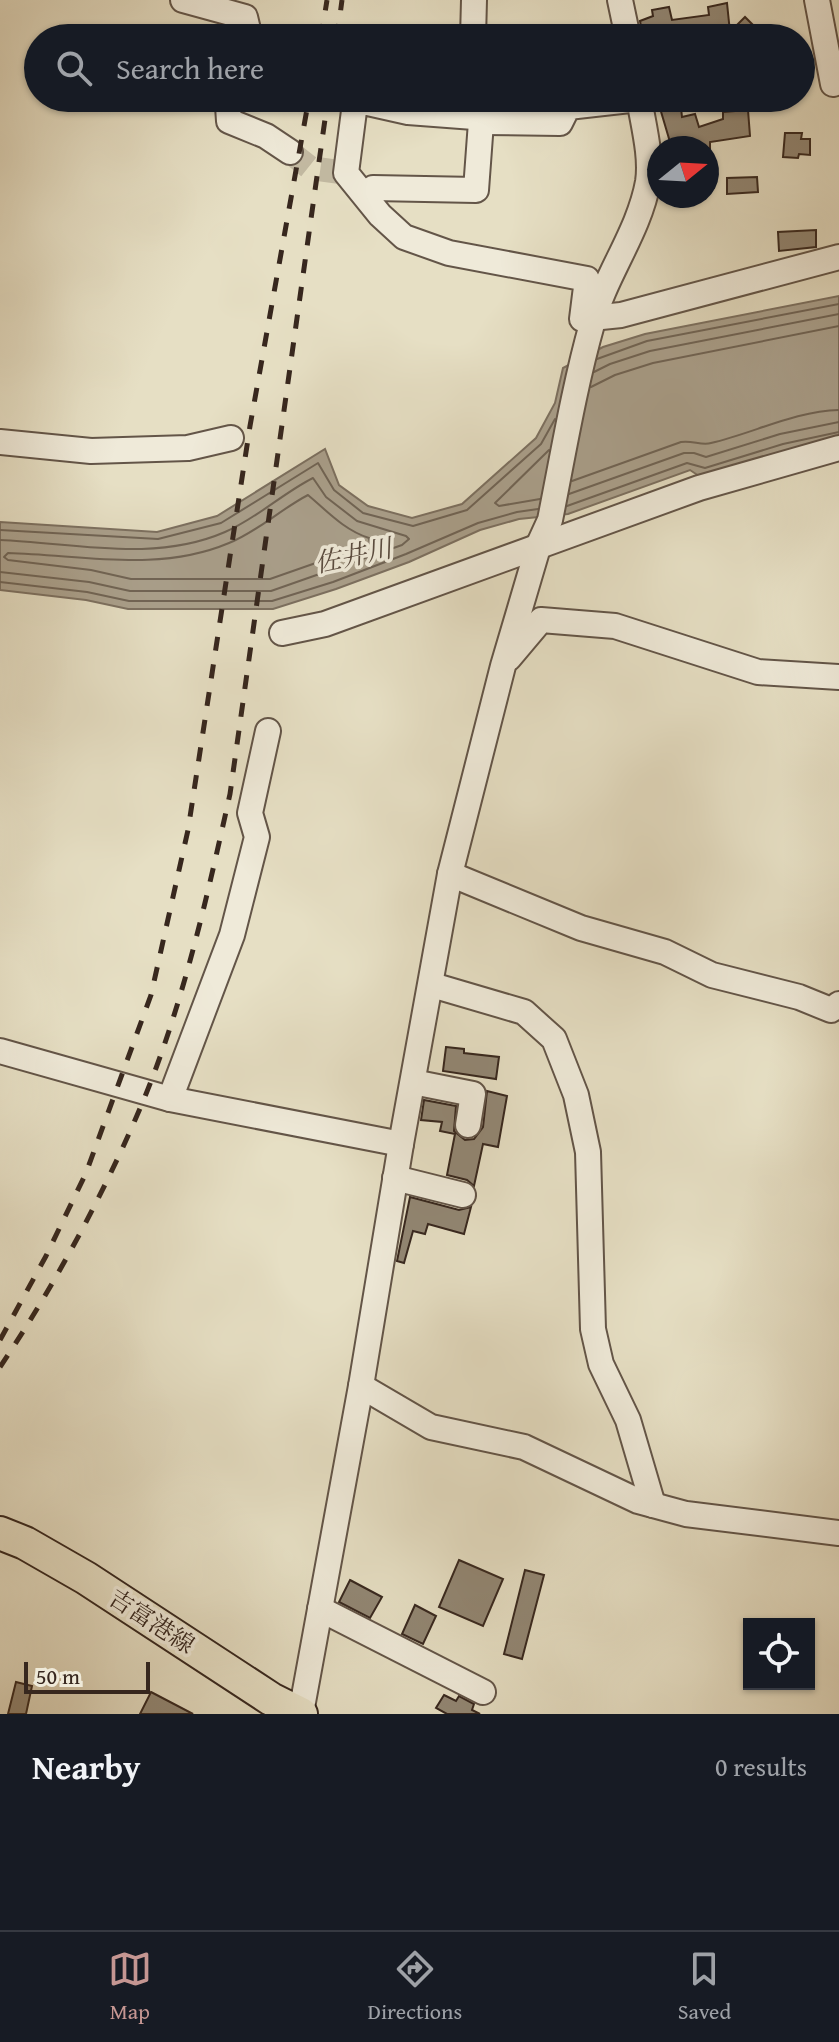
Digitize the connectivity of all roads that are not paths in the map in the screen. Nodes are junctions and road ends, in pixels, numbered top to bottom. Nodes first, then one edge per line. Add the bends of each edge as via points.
1 (183, 0) edge
2 (474, 0) edge
3 (620, 0) edge
4 (817, 0) edge
5 (247, 24) edge
6 (473, 24) edge
7 (625, 24) edge
8 (839, 82) edge
9 (228, 112) edge
10 (354, 112) edge
11 (408, 112) edge
12 (566, 112) edge
13 (641, 112) edge
14 (476, 113) edge
15 (290, 152) tunnel mouth
16 (373, 188) dead end
17 (631, 230) junction
18 (839, 257) edge
19 (587, 279) junction
20 (590, 330) junction
21 (231, 438) dead end
22 (0, 442) edge
23 (839, 448) edge
24 (544, 536) junction
25 (282, 633) dead end
26 (503, 666) junction
27 (839, 677) edge
28 (268, 731) dead end
29 (450, 874) junction
30 (432, 985) junction
31 (839, 1004) edge
32 (0, 1051) edge
33 (413, 1082) junction
34 (170, 1099) junction
35 (468, 1125) dead end
36 (401, 1144) junction
37 (395, 1178) junction
38 (463, 1195) dead end
39 (361, 1386) junction
40 (653, 1505) junction
41 (0, 1533) edge
42 (839, 1533) edge
43 (320, 1609) junction
44 (483, 1692) dead end
45 (302, 1708) edge

1 - 5 street via 245,17
2 - 6 street
3 - 7 street
4 - 8 street via 833,84
9 - 15 street via 229,121
10 - 19 street via 346,173 404,237 449,253
11 - 14 street
12 - 14 street via 560,123
13 - 17 street via 648,181
14 - 16 street via 476,190
17 - 19 street via 622,228
17 - 20 street
18 - 20 street via 621,315
19 - 20 street via 582,319
20 - 24 street
21 - 22 street via 188,448 91,451
23 - 24 street
24 - 25 street via 325,624
24 - 26 street
26 - 27 street via 541,620 615,626 758,672
26 - 29 street
28 - 34 street via 250,813 257,837 232,935
29 - 30 street
29 - 31 street via 581,928 665,952 712,975 831,1010
30 - 33 street
30 - 40 street via 524,1012 554,1039 576,1095 588,1152 593,1329
32 - 34 street
33 - 35 street via 473,1094
33 - 36 street
34 - 36 street
36 - 37 street
37 - 38 street
37 - 39 street
39 - 40 street via 431,1427 524,1447
39 - 43 street
40 - 42 street
41 - 45 main road, 吉富港線 via 86,1578 271,1699
43 - 44 street
43 - 45 street

